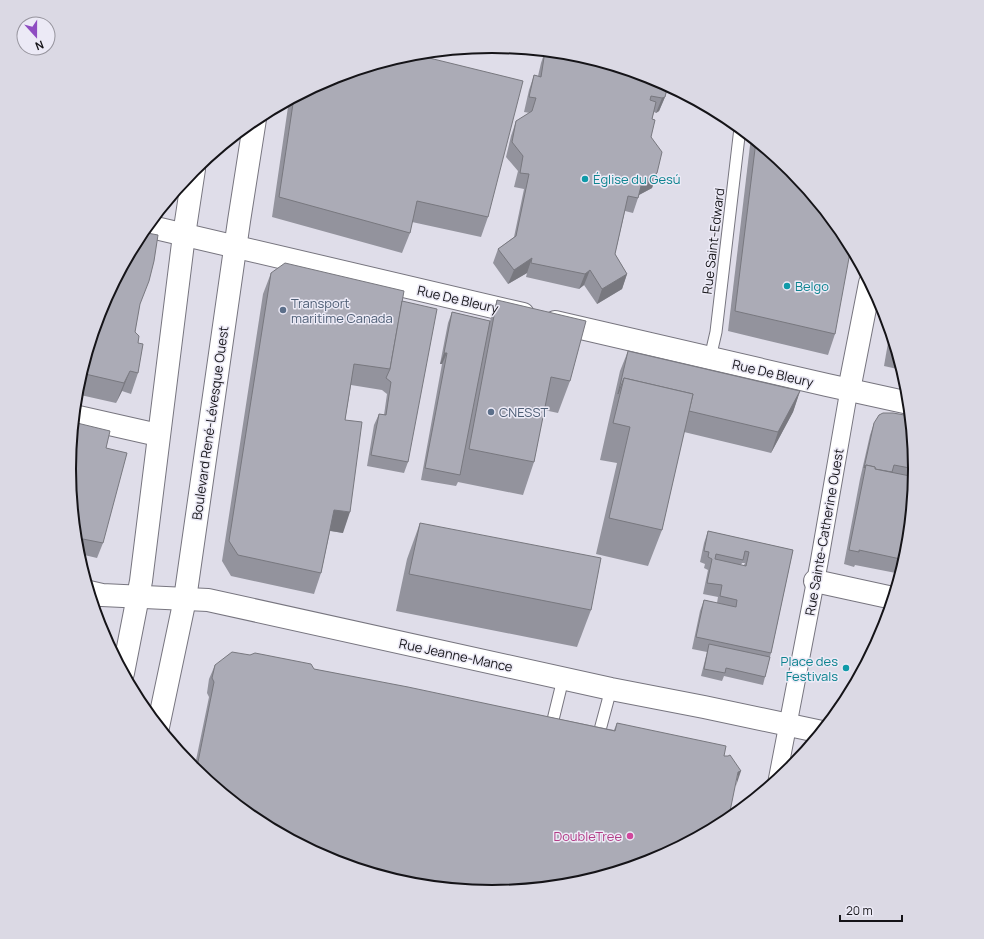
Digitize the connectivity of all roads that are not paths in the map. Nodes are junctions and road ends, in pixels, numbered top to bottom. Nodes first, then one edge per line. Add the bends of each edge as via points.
1 (254, 128) edge
2 (739, 134) edge
3 (192, 180) edge
4 (154, 228) edge
5 (184, 235) junction
6 (235, 247) junction
7 (868, 291) edge
8 (710, 358) junction
9 (849, 390) junction
10 (903, 402) edge
11 (79, 417) edge
12 (158, 436) junction
13 (815, 581) junction
14 (95, 593) edge
15 (138, 596) junction
16 (888, 597) edge
17 (185, 600) junction
18 (124, 666) edge
19 (563, 678) junction
20 (611, 689) junction
21 (159, 719) edge
22 (788, 725) junction
23 (816, 731) edge
24 (550, 733) edge
25 (597, 742) edge
26 (779, 772) edge

1 - 6 street, Boulevard René-Lévesque Ouest
2 - 8 lane, Rue Saint-Edward via 716,332
3 - 5 street
4 - 5 street, Rue De Bleury
5 - 6 street, Rue De Bleury
5 - 12 street
6 - 8 street, Rue De Bleury
6 - 17 street, Boulevard René-Lévesque Ouest
7 - 9 street, Rue Sainte-Catherine Ouest
8 - 9 street, Rue De Bleury
9 - 10 street, Rue De Bleury
9 - 13 street, Rue Sainte-Catherine Ouest
11 - 12 street
12 - 15 street
13 - 16 street
13 - 22 street, Rue Sainte-Catherine Ouest
14 - 15 street, Rue Jeanne-Mance
15 - 17 street, Rue Jeanne-Mance
15 - 18 street
17 - 19 street, Rue Jeanne-Mance via 208,600
17 - 21 street, Boulevard René-Lévesque Ouest
19 - 20 street, Rue Jeanne-Mance
19 - 24 lane
20 - 22 street, Rue Jeanne-Mance
20 - 25 lane
22 - 23 street, Rue Jeanne-Mance
22 - 26 street, Rue Sainte-Catherine Ouest

